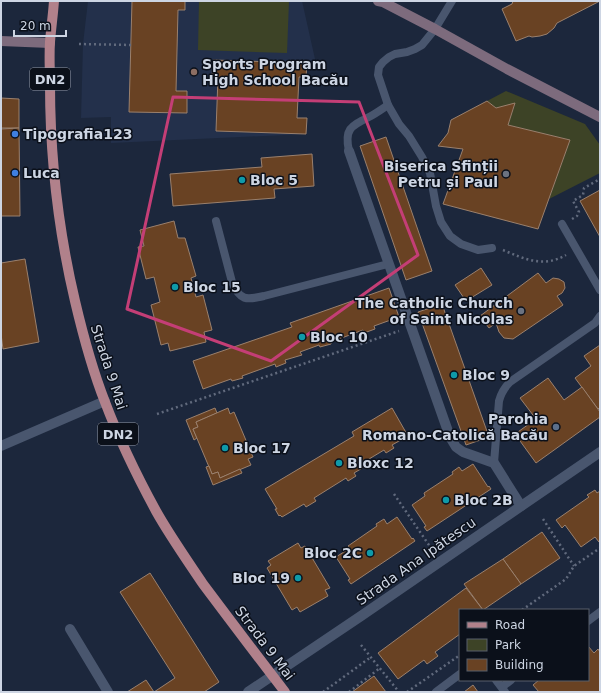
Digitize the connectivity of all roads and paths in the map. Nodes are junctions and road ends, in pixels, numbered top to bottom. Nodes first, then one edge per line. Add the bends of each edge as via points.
1 (54, 1) edge
2 (378, 1) edge
3 (452, 1) edge
4 (435, 29) junction
5 (1, 41) edge
6 (50, 43) junction
7 (79, 44) dead end
8 (131, 45) dead end
9 (388, 105) junction
10 (600, 116) edge
11 (349, 151) joint
12 (600, 179) edge
13 (216, 221) dead end
14 (562, 224) joint
15 (492, 248) joint
16 (576, 249) junction
17 (388, 264) junction
18 (600, 290) edge
19 (600, 316) edge
20 (598, 326) edge
21 (411, 327) junction
22 (104, 401) junction
23 (157, 414) dead end
24 (1, 446) edge
25 (600, 452) edge
26 (494, 463) junction
27 (394, 494) dead end
28 (521, 506) junction
29 (543, 519) dead end
30 (600, 548) edge
31 (436, 555) dead end
32 (574, 566) junction
33 (523, 609) edge
34 (600, 612) edge
35 (589, 620) edge
36 (70, 629) dead end
37 (362, 645) dead end
38 (459, 655) edge
39 (371, 657) junction
40 (380, 668) junction
41 (272, 675) junction
42 (459, 675) edge
43 (497, 681) edge
44 (510, 681) edge
45 (328, 688) junction
46 (504, 690) edge
47 (108, 692) edge
48 (248, 692) edge
49 (285, 692) edge
50 (323, 692) edge
51 (332, 692) edge
52 (349, 692) edge
53 (399, 692) edge
54 (408, 692) edge
55 (436, 692) edge

1 - 6 main road, Strada 9 Mai / DN2
2 - 4 street
3 - 4 lane
4 - 9 lane via 422,45 395,54 379,67 378,75
4 - 10 street
5 - 6 street
6 - 22 main road, Strada 9 Mai / DN2 via 52,156 62,235 80,321
7 - 8 path
9 - 11 lane via 350,128 347,142
9 - 15 lane via 430,173 441,222 450,236 460,244 478,250
11 - 17 street
12 - 14 path via 584,188 583,195 573,201 578,214
13 - 17 lane via 232,282 240,296 250,299
14 - 16 lane
15 - 16 path via 531,261 542,262 556,260
16 - 18 lane
17 - 21 street
19 - 20 lane
20 - 26 lane via 505,387 499,401
21 - 23 path
21 - 26 street via 453,442 462,452
22 - 24 street
22 - 41 main road, Strada 9 Mai / DN2 via 134,470 161,519 217,603
25 - 28 street, Strada Ana Ipătescu
26 - 28 street
27 - 31 path
28 - 41 street, Strada Ana Ipătescu
29 - 32 path
30 - 32 path
32 - 33 path via 566,579
34 - 35 lane
36 - 47 street
37 - 39 path
38 - 54 path
39 - 40 path
39 - 45 path
40 - 52 path
40 - 53 path
41 - 48 street, Strada Ana Ipătescu
41 - 49 main road, Strada 9 Mai / DN2
42 - 55 lane
43 - 46 lane
44 - 46 lane
45 - 50 path
45 - 51 path

